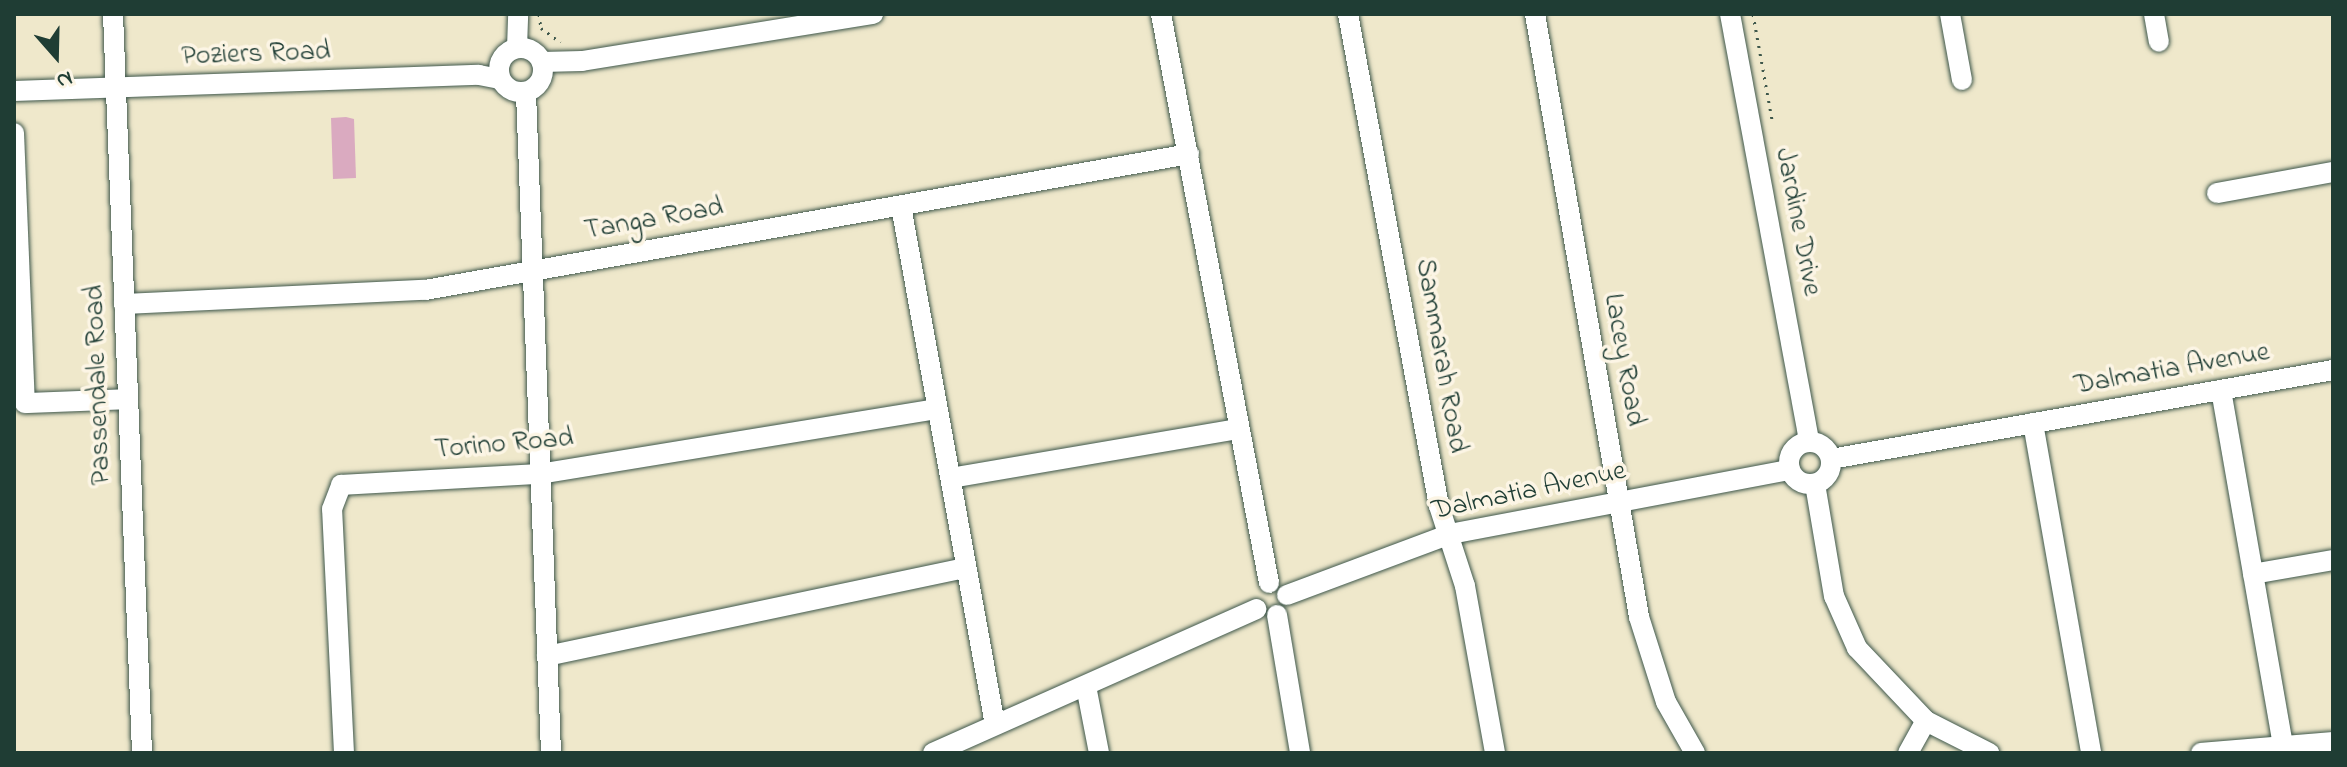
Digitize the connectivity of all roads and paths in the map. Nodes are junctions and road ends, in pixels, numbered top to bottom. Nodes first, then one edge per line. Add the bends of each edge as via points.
1 (113, 14) edge
2 (518, 14) edge
3 (539, 14) edge
4 (873, 14) edge
5 (1161, 14) edge
6 (1348, 14) edge
7 (1535, 14) edge
8 (1730, 14) edge
9 (1753, 14) edge
10 (1950, 14) edge
11 (2154, 14) edge
12 (738, 24) edge
13 (2159, 42) dead end
14 (563, 44) dead end
15 (517, 48) junction
16 (542, 62) junction
17 (500, 79) junction
18 (1962, 80) dead end
19 (115, 87) junction
20 (14, 91) edge
21 (526, 93) junction
22 (1772, 120) dead end
23 (14, 133) edge
24 (1189, 154) junction
25 (2333, 172) edge
26 (2217, 193) dead end
27 (901, 206) junction
28 (530, 269) junction
29 (124, 304) junction
30 (2333, 370) edge
31 (2221, 390) junction
32 (128, 399) junction
33 (937, 409) junction
34 (2033, 423) junction
35 (1239, 429) junction
36 (1809, 441) junction
37 (1831, 459) junction
38 (1790, 470) junction
39 (539, 474) junction
40 (951, 478) junction
41 (1815, 484) junction
42 (1619, 501) junction
43 (1450, 534) junction
44 (2333, 560) edge
45 (966, 568) junction
46 (2253, 574) junction
47 (1269, 583) junction
48 (1287, 595) junction
49 (1256, 609) junction
50 (1277, 615) junction
51 (547, 656) junction
52 (1086, 686) junction
53 (1926, 721) junction
54 (995, 725) junction
55 (2333, 742) edge
56 (2283, 746) junction
57 (142, 753) edge
58 (344, 753) edge
59 (551, 753) edge
60 (933, 753) edge
61 (1099, 753) edge
62 (1300, 753) edge
63 (1495, 753) edge
64 (1695, 753) edge
65 (1908, 753) edge
66 (1989, 753) edge
67 (2091, 753) edge
68 (2201, 753) edge

1 - 19 street, Passendale Road
2 - 15 street
3 - 14 path via 541,28
4 - 12 street
5 - 24 street
6 - 43 street, Sammarah Road via 1439,506
7 - 42 street, Lacey Road
8 - 36 street, Jardine Drive
9 - 22 path
10 - 18 street
11 - 13 street
12 - 16 street via 582,61
15 - 16 street via 532,51
15 - 17 street via 500,63
16 - 21 street via 539,85
17 - 19 street, Poziers Road via 479,75
17 - 21 street via 510,90
19 - 20 street, Poziers Road
19 - 29 street, Passendale Road
21 - 28 street
23 - 32 street via 25,403
24 - 27 street, Tanga Road
24 - 35 street
25 - 26 street
27 - 28 street, Tanga Road
27 - 33 street
28 - 29 street, Tanga Road via 409,292
28 - 39 street
29 - 32 street, Passendale Road
30 - 31 street, Dalmatia Avenue
31 - 34 street, Dalmatia Avenue
31 - 46 street
32 - 57 street, Passendale Road
33 - 39 street, Torino Road
33 - 40 street
34 - 37 street, Dalmatia Avenue
34 - 67 street
35 - 40 street
35 - 47 street
36 - 37 street via 1824,446
36 - 38 street via 1795,447
37 - 41 street via 1828,475
38 - 41 street via 1800,482
38 - 42 street, Dalmatia Avenue
39 - 51 street
39 - 58 street, Torino Road via 351,484 336,491 332,509
40 - 45 street
41 - 53 street via 1840,615 1871,668
42 - 43 street, Dalmatia Avenue
42 - 64 street, Lacey Road via 1639,617 1666,702
43 - 48 street, Dalmatia Avenue
43 - 63 street, Sammarah Road via 1465,586
44 - 46 street
45 - 51 street
45 - 54 street
46 - 56 street
47 - 48 street
47 - 49 street via 1255,592
48 - 50 street
49 - 50 street
49 - 52 street
50 - 62 street
51 - 59 street
52 - 54 street
52 - 61 street
53 - 65 street
53 - 66 street
54 - 60 street
55 - 56 street
56 - 68 street

